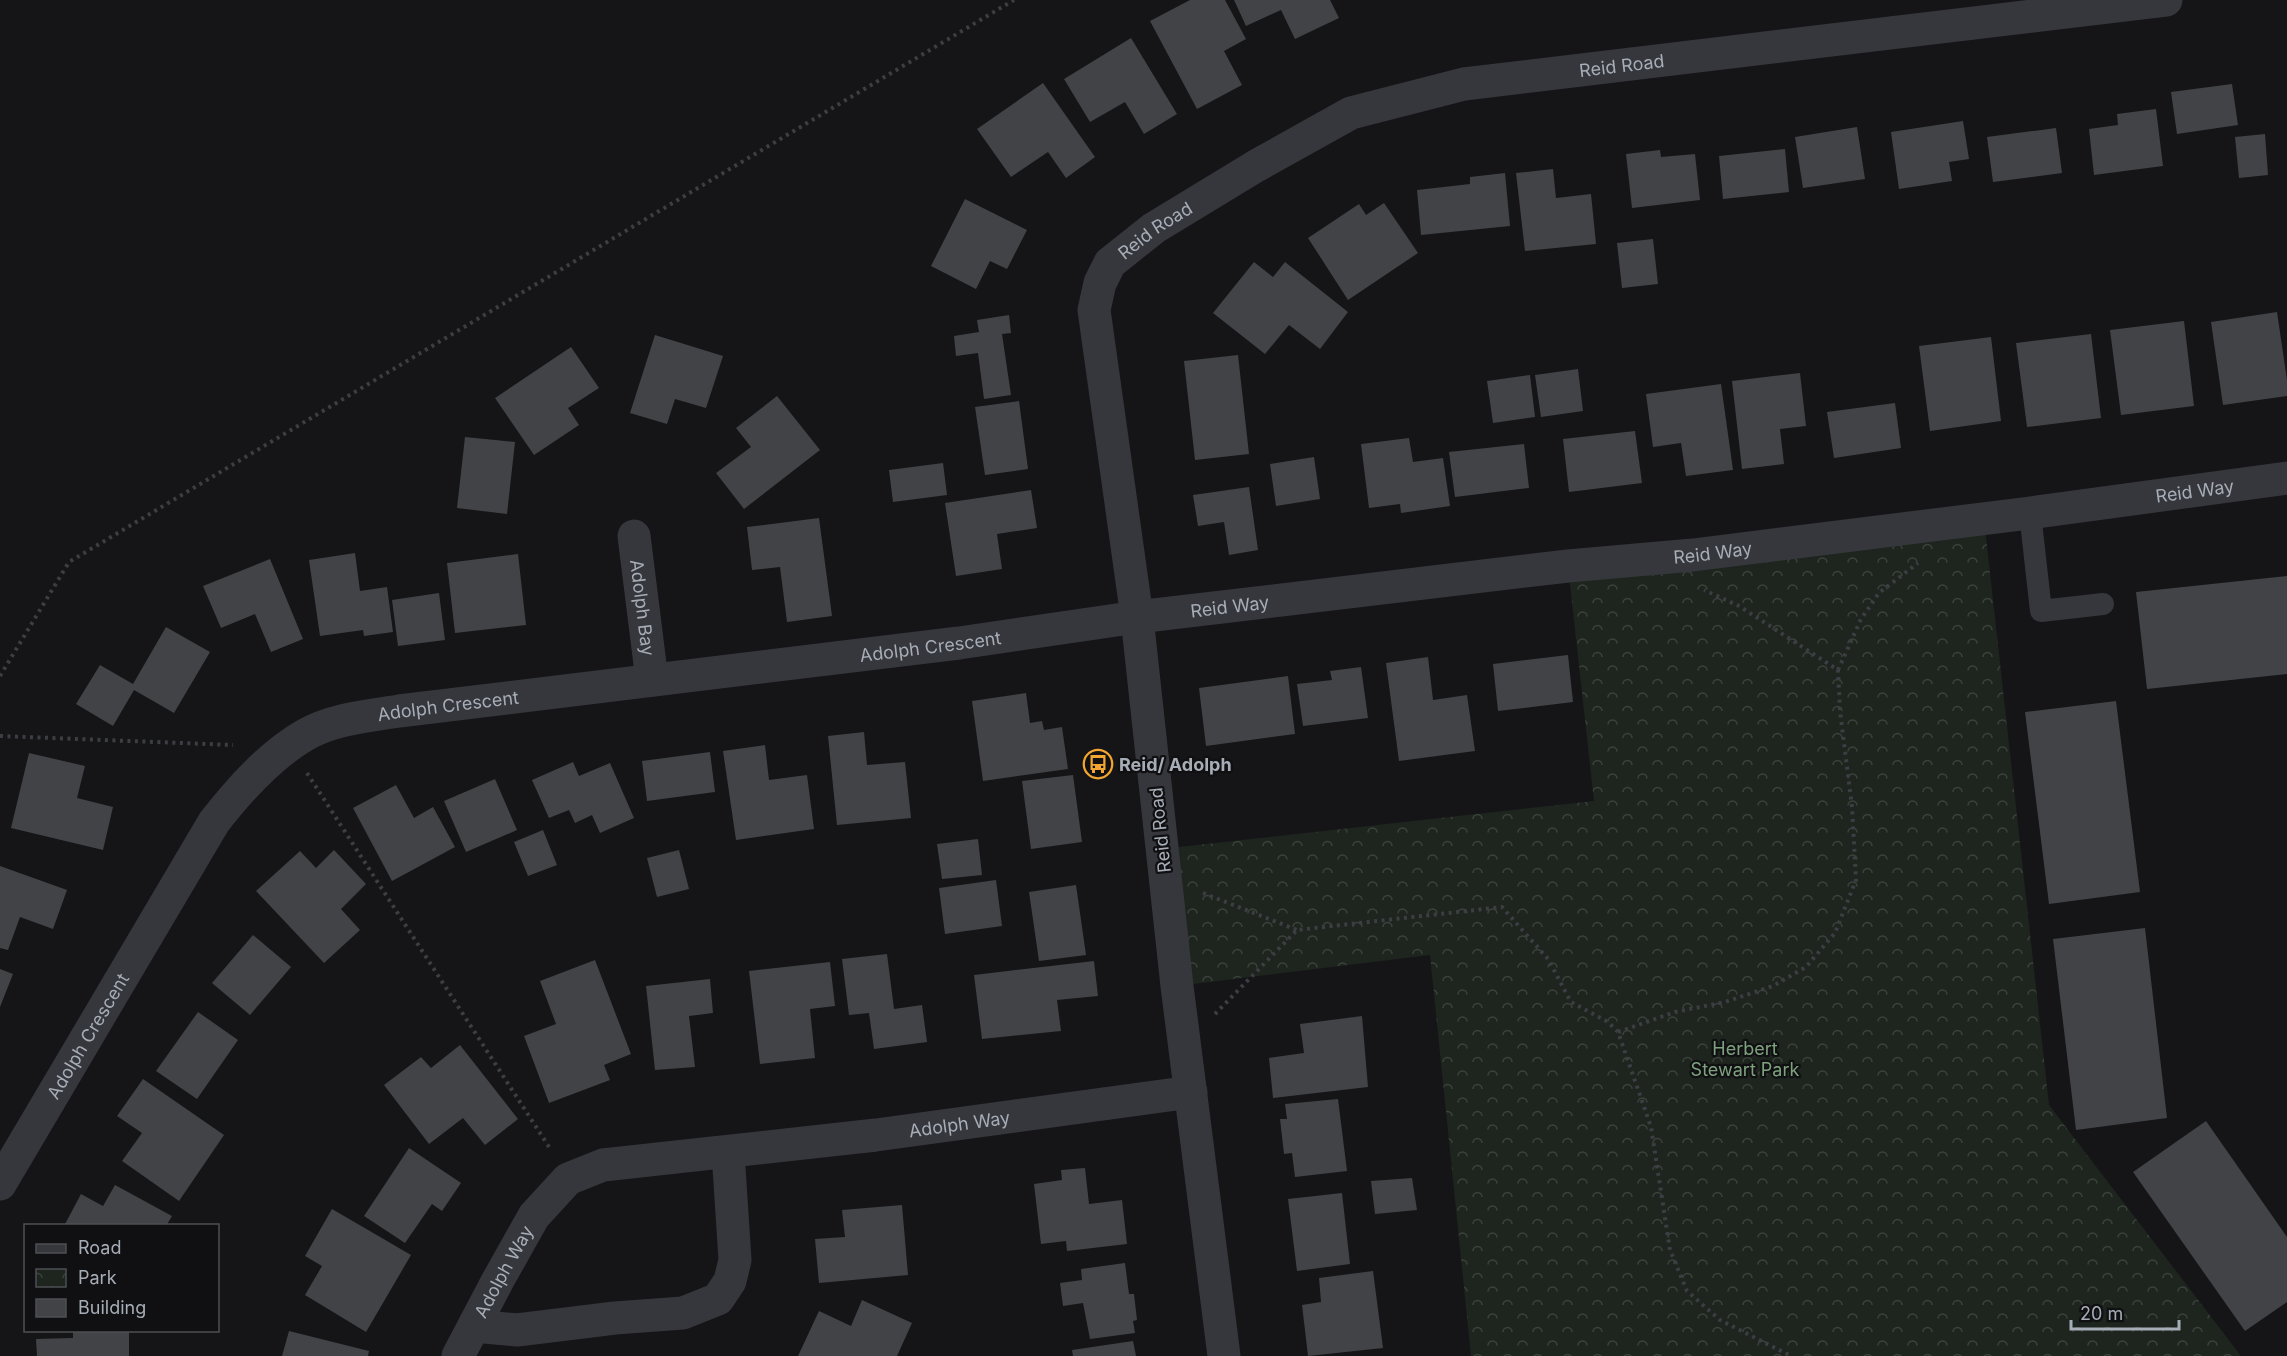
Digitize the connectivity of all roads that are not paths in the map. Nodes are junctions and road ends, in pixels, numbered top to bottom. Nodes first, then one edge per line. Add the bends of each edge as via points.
1 (2166, 0) edge
2 (2287, 478) edge
3 (2030, 513) junction
4 (633, 536) dead end
5 (2103, 604) dead end
6 (1137, 617) junction
7 (652, 680) junction
8 (1191, 1092) junction
9 (728, 1152) junction
10 (0, 1184) edge
11 (474, 1326) junction
12 (459, 1356) edge
13 (1224, 1356) edge

1 - 6 street, Reid Road via 1464,84 1350,113 1256,166 1154,228 1110,263 1100,283 1094,310
2 - 3 street, Reid Way
3 - 5 lane via 2041,611
3 - 6 street, Reid Way
4 - 7 street, Adolph Bay
6 - 7 street, Adolph Crescent
6 - 8 street, Reid Road
7 - 10 street, Adolph Crescent via 349,719 305,735 273,759 214,822
8 - 9 street, Adolph Way
8 - 13 street, Reid Road
9 - 11 street, Adolph Way via 603,1165 568,1179 534,1216
9 - 11 street, Adolph Way via 735,1260 730,1281 717,1299 683,1313 517,1330
11 - 12 street, Adolph Way

